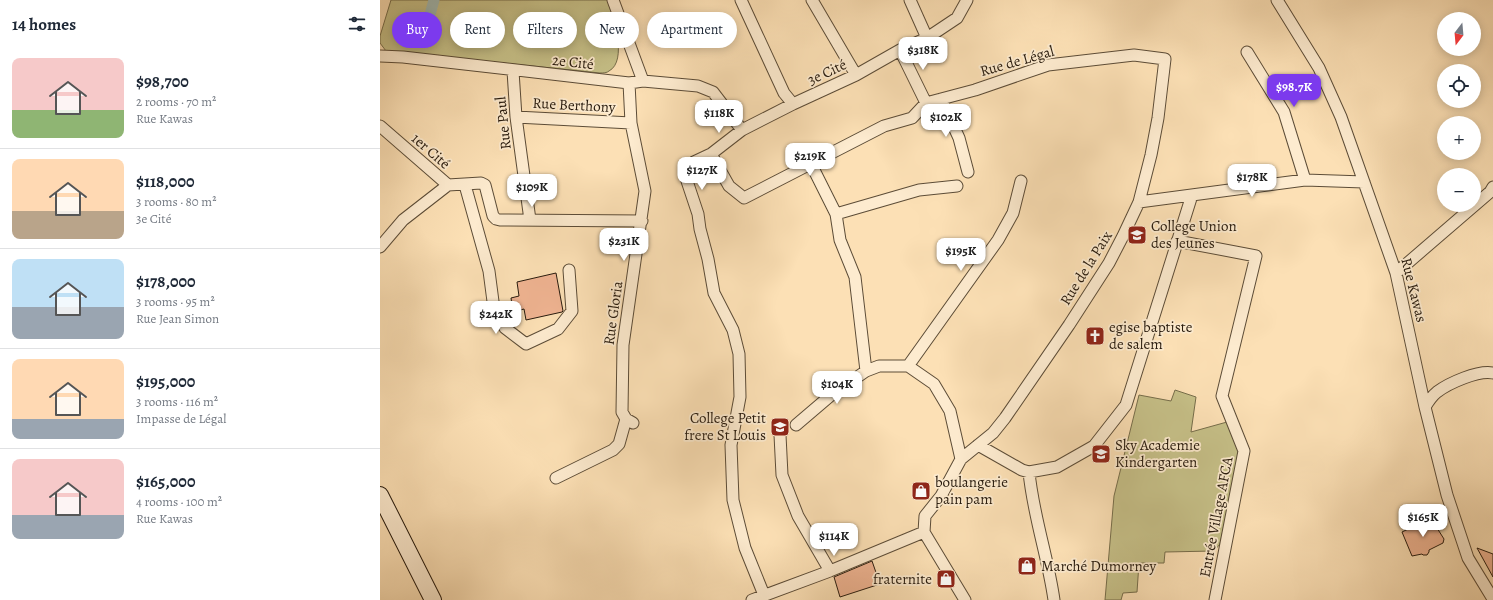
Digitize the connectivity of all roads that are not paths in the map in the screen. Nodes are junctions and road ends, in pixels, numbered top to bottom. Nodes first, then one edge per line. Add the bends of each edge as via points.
1 (613, 0) edge
2 (741, 0) edge
3 (812, 0) edge
4 (910, 0) edge
5 (967, 0) edge
6 (1277, 0) edge
7 (927, 38) junction
8 (900, 50) junction
9 (1247, 52) dead end
10 (380, 56) edge
11 (1165, 59) joint
12 (514, 71) junction
13 (856, 75) junction
14 (644, 81) junction
15 (628, 84) junction
16 (940, 99) junction
17 (926, 103) junction
18 (793, 104) junction
19 (516, 117) junction
20 (631, 123) junction
21 (380, 126) edge
22 (741, 132) junction
23 (711, 154) junction
24 (811, 164) junction
25 (968, 172) dead end
26 (1305, 180) junction
27 (1021, 181) dead end
28 (1364, 182) junction
29 (448, 185) junction
30 (465, 185) junction
31 (957, 186) dead end
32 (1492, 191) edge
33 (1192, 195) junction
34 (1139, 202) junction
35 (836, 214) junction
36 (530, 220) junction
37 (642, 221) junction
38 (1177, 241) junction
39 (380, 247) edge
40 (569, 270) dead end
41 (1396, 273) junction
42 (908, 366) junction
43 (866, 371) junction
44 (1493, 373) edge
45 (1425, 407) junction
46 (796, 425) dead end
47 (780, 435) dead end
48 (978, 446) junction
49 (961, 459) junction
50 (1029, 472) junction
51 (556, 478) dead end
52 (381, 498) edge
53 (380, 516) edge
54 (924, 532) junction
55 (830, 571) junction
56 (764, 595) junction
57 (1493, 599) edge
58 (422, 600) edge
59 (433, 600) edge
60 (752, 600) edge
61 (965, 600) edge
62 (1054, 600) edge
63 (1215, 600) edge

1 - 14 street
2 - 18 street via 784,93
3 - 13 street
4 - 7 street
5 - 7 street, 3e Cité via 957,18
6 - 28 street, Rue Kawas via 1320,68
7 - 8 street, 3e Cité
8 - 13 street, 3e Cité
8 - 17 street
9 - 26 street via 1284,112
10 - 12 street, 2e Cité
11 - 16 street, Rue de Légal via 1134,55 1048,65
11 - 34 street, Rue de la Paix via 1155,137
12 - 15 street, 2e Cité
12 - 19 street, Rue Paul
13 - 18 street, 3e Cité
14 - 15 street, 2e Cité
14 - 22 street, 2e Cité via 698,86 713,92
15 - 20 street, Rue Gloria
16 - 17 street, Rue de Légal
16 - 25 street via 959,138
17 - 24 street via 912,118 884,126
18 - 22 street, 3e Cité
19 - 20 street, Rue Berthony
19 - 36 street, Rue Paul
20 - 37 street, Rue Gloria via 645,191
21 - 29 street, 1er Cité
22 - 23 street, 3e Cité
23 - 24 street via 729,186 744,198
23 - 56 street, 3e Cité via 686,168 687,181 698,214 714,293 733,330 739,354 740,397 731,445 733,500 745,548
24 - 35 street
26 - 28 street
26 - 33 street
27 - 42 street via 1013,212 998,240
28 - 41 street, Rue Kawas
29 - 30 street
29 - 39 street, 1er Cité via 403,220
30 - 36 street via 485,185 496,219
30 - 40 street via 489,270 494,309 505,328 526,344 558,329 572,311
31 - 35 street via 919,190
32 - 41 street
33 - 34 street
33 - 38 street
34 - 48 street, Rue de la Paix via 1108,263 1069,325 1005,418
35 - 43 street via 840,240 855,277
36 - 37 street
37 - 51 street, Rue Gloria via 623,345 622,412 629,421 619,444 613,450
38 - 50 street via 1126,405 1094,446 1057,467
38 - 63 street, Entrée Village AFCA via 1256,256 1222,396 1244,451
41 - 45 street, Rue Kawas
42 - 43 street via 879,366
42 - 49 street via 934,384 950,411
43 - 46 street via 830,396
44 - 45 street via 1454,382 1436,392
45 - 57 street, Rue Kawas via 1447,494 1468,558
47 - 55 street via 782,475 798,516
48 - 49 street, Rue de la Paix
48 - 50 street
49 - 54 street via 941,496 925,516
50 - 62 street via 1033,503
52 - 59 street
53 - 58 street
54 - 55 street
54 - 61 street
55 - 56 street
56 - 60 street

